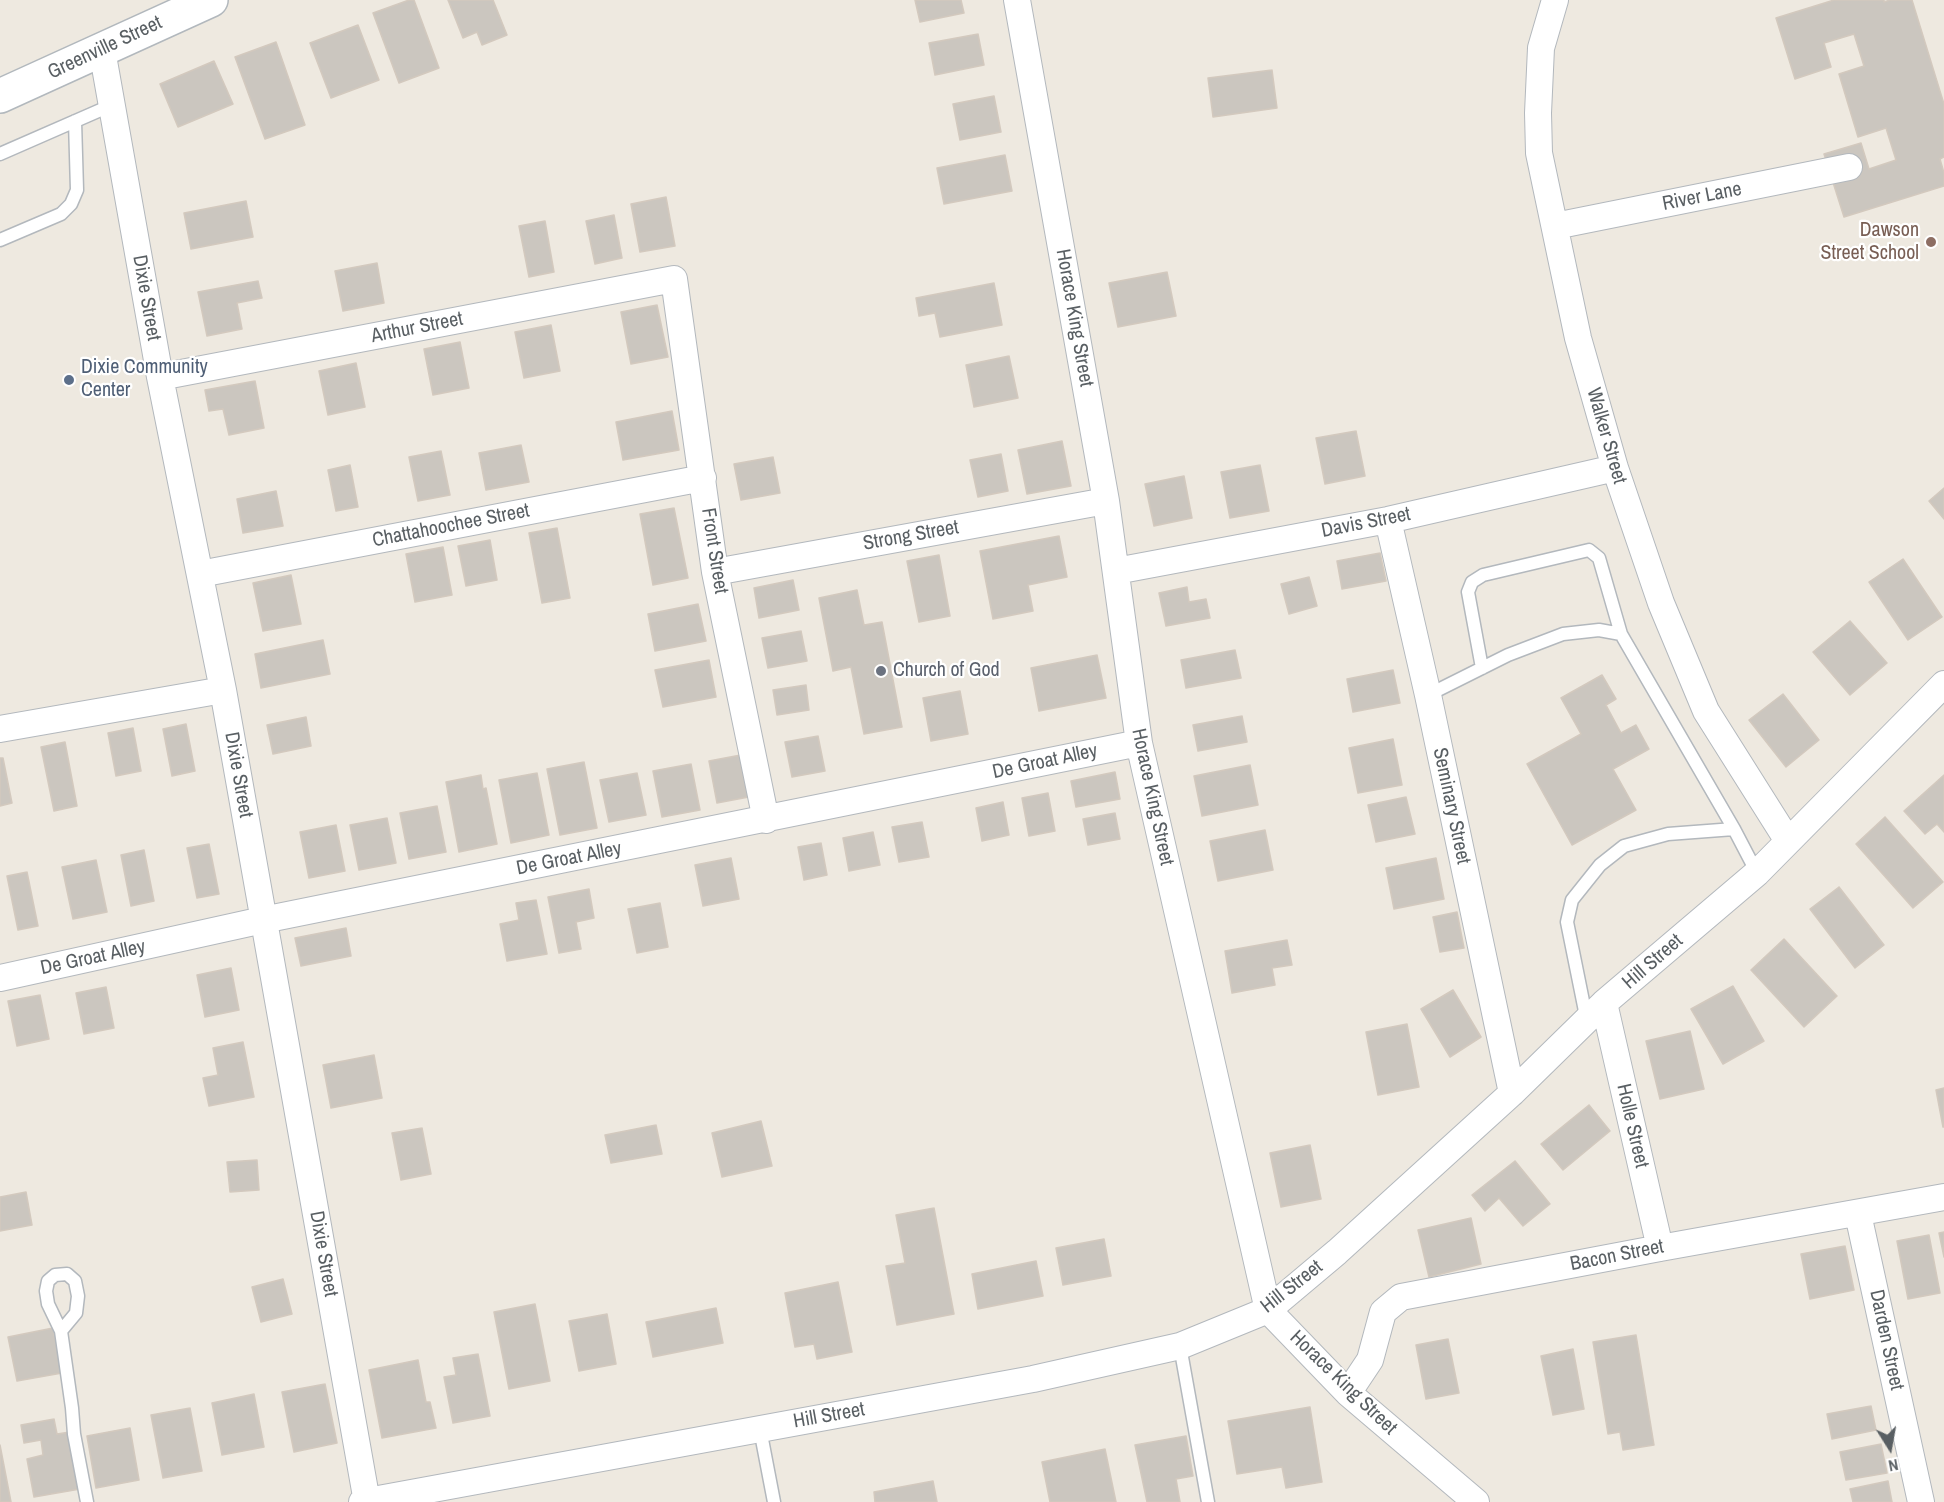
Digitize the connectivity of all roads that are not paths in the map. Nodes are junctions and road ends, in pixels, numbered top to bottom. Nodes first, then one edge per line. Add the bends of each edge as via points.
1 (211, 0) edge
2 (1017, 0) edge
3 (1555, 0) edge
4 (175, 7) edge
5 (102, 50) junction
6 (0, 96) edge
7 (112, 105) junction
8 (75, 121) junction
9 (0, 154) edge
10 (1849, 167) dead end
11 (1555, 226) junction
12 (0, 240) edge
13 (674, 279) joint
14 (160, 377) junction
15 (1615, 468) junction
16 (703, 478) junction
17 (1106, 501) junction
18 (1388, 520) junction
19 (1116, 571) junction
20 (716, 572) junction
21 (200, 574) junction
22 (1621, 634) junction
23 (1482, 668) junction
24 (1944, 684) edge
25 (223, 690) junction
26 (1428, 695) junction
27 (0, 729) edge
28 (1139, 743) junction
29 (766, 820) junction
30 (1734, 829) junction
31 (1788, 841) junction
32 (1757, 873) junction
33 (263, 920) junction
34 (0, 978) edge
35 (1596, 1012) junction
36 (1512, 1093) junction
37 (1944, 1197) edge
38 (1858, 1214) junction
39 (1660, 1248) junction
40 (1268, 1310) junction
41 (61, 1331) dead end
42 (1180, 1346) junction
43 (1348, 1393) junction
44 (760, 1429) junction
45 (87, 1502) edge
46 (366, 1502) edge
47 (774, 1502) edge
48 (1208, 1502) edge
49 (1476, 1502) edge
50 (1921, 1502) edge

1 - 4 street, Greenville Street
2 - 17 street, Horace King Street
3 - 11 street, Walker Street via 1541,48 1538,113 1539,153
4 - 5 street, Greenville Street
5 - 6 street, Greenville Street
5 - 7 street, Dixie Street
7 - 8 lane
7 - 14 street, Dixie Street
8 - 9 lane
8 - 12 lane via 76,190 71,204 62,214
10 - 11 street, River Lane
11 - 15 street, Walker Street via 1578,338
13 - 14 street, Arthur Street
13 - 16 street, Front Street
14 - 21 street, Dixie Street
15 - 18 street, Davis Street
15 - 31 street, Walker Street via 1661,603 1706,711
16 - 20 street, Front Street
16 - 21 street, Chattahoochee Street
17 - 19 street, Horace King Street
17 - 20 street, Strong Street
18 - 19 street, Davis Street
18 - 26 street, Seminary Street
19 - 28 street, Horace King Street
20 - 29 street, Front Street
21 - 25 street, Dixie Street
22 - 23 lane via 1599,630 1563,634
22 - 23 lane via 1599,558 1589,550 1483,575 1472,582 1468,592
22 - 30 lane
23 - 26 lane
24 - 31 street, Hill Street
25 - 27 street
25 - 33 street, Dixie Street
26 - 36 street, Seminary Street
28 - 29 street, De Groat Alley
28 - 40 street, Horace King Street
29 - 33 street, De Groat Alley
30 - 32 lane
30 - 35 lane via 1668,834 1624,846 1600,865 1572,900 1567,922
31 - 32 street, Hill Street
32 - 35 street, Hill Street
33 - 34 street, De Groat Alley
33 - 46 street, Dixie Street
35 - 36 street, Hill Street
35 - 39 street, Holle Street
36 - 40 street, Hill Street
37 - 38 street, Bacon Street
38 - 39 street, Bacon Street
38 - 50 street, Darden Street
39 - 43 street, Bacon Street via 1401,1297 1383,1312 1370,1360
40 - 42 street, Hill Street
40 - 43 street, Horace King Street
41 - 45 lane
42 - 44 street, Hill Street via 1032,1379
42 - 48 lane
43 - 49 street, Horace King Street
44 - 46 street, Hill Street
44 - 47 lane

